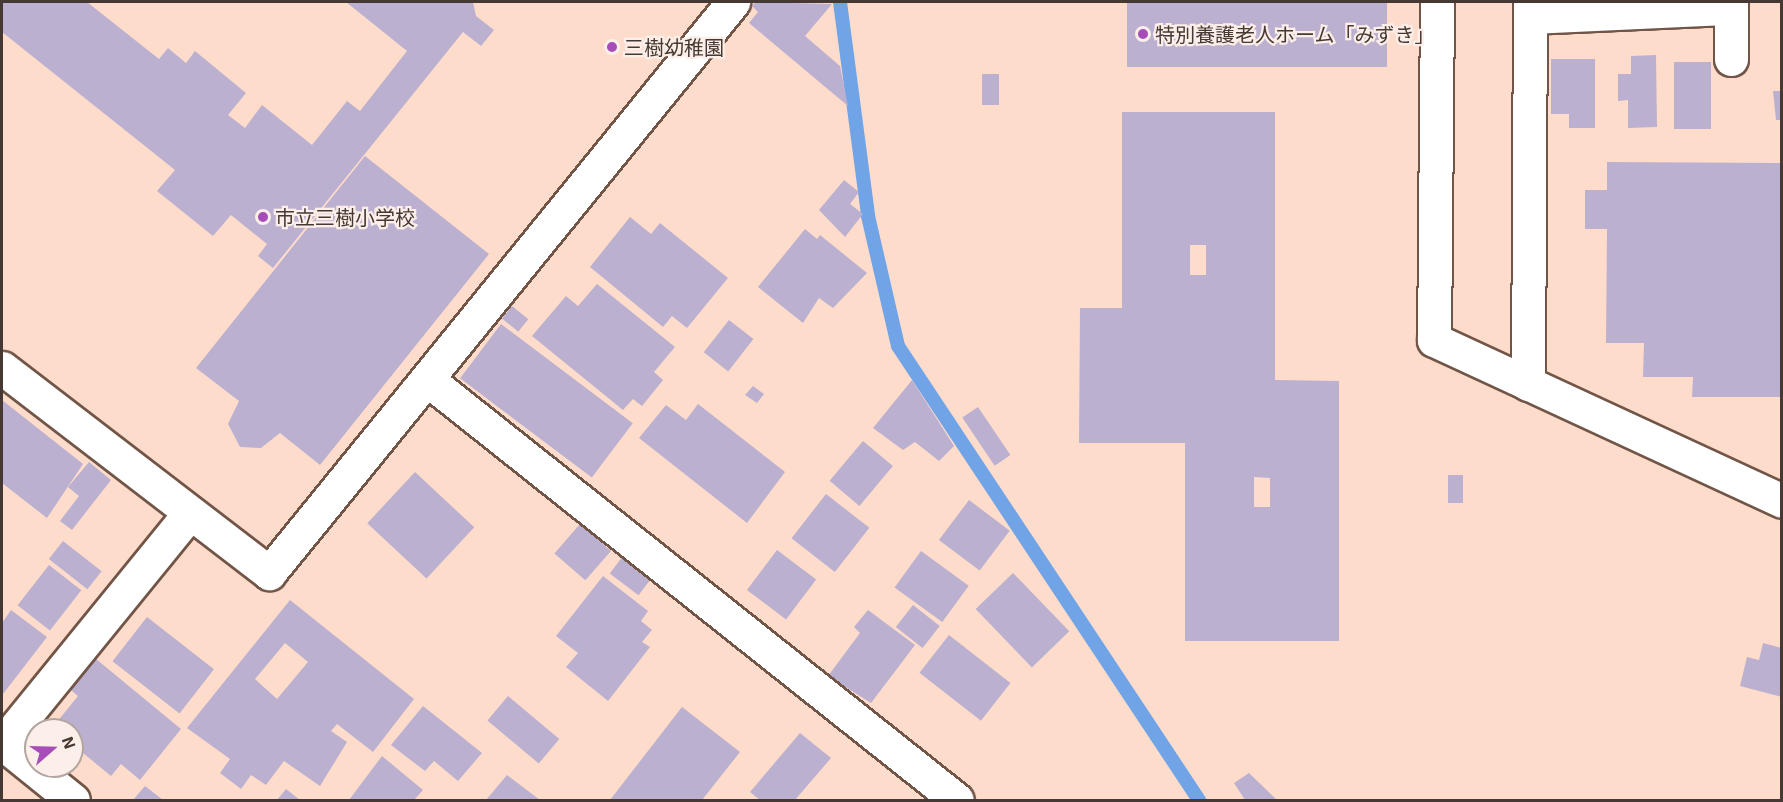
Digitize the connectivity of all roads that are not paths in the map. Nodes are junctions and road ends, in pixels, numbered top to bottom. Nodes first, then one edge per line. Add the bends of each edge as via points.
1 (733, 2) edge
2 (1437, 2) edge
3 (1731, 5) edge
4 (1530, 9) edge
5 (1731, 60) dead end
6 (2, 368) edge
7 (428, 380) junction
8 (1528, 384) junction
9 (1782, 501) edge
10 (190, 513) junction
11 (2, 744) edge
12 (73, 801) edge
13 (957, 801) edge

1 - 7 street
2 - 8 street via 1434,340
3 - 4 street
3 - 5 street
4 - 8 street
6 - 10 street
7 - 10 street via 269,573
7 - 13 street
8 - 9 street
10 - 11 street
11 - 12 street

